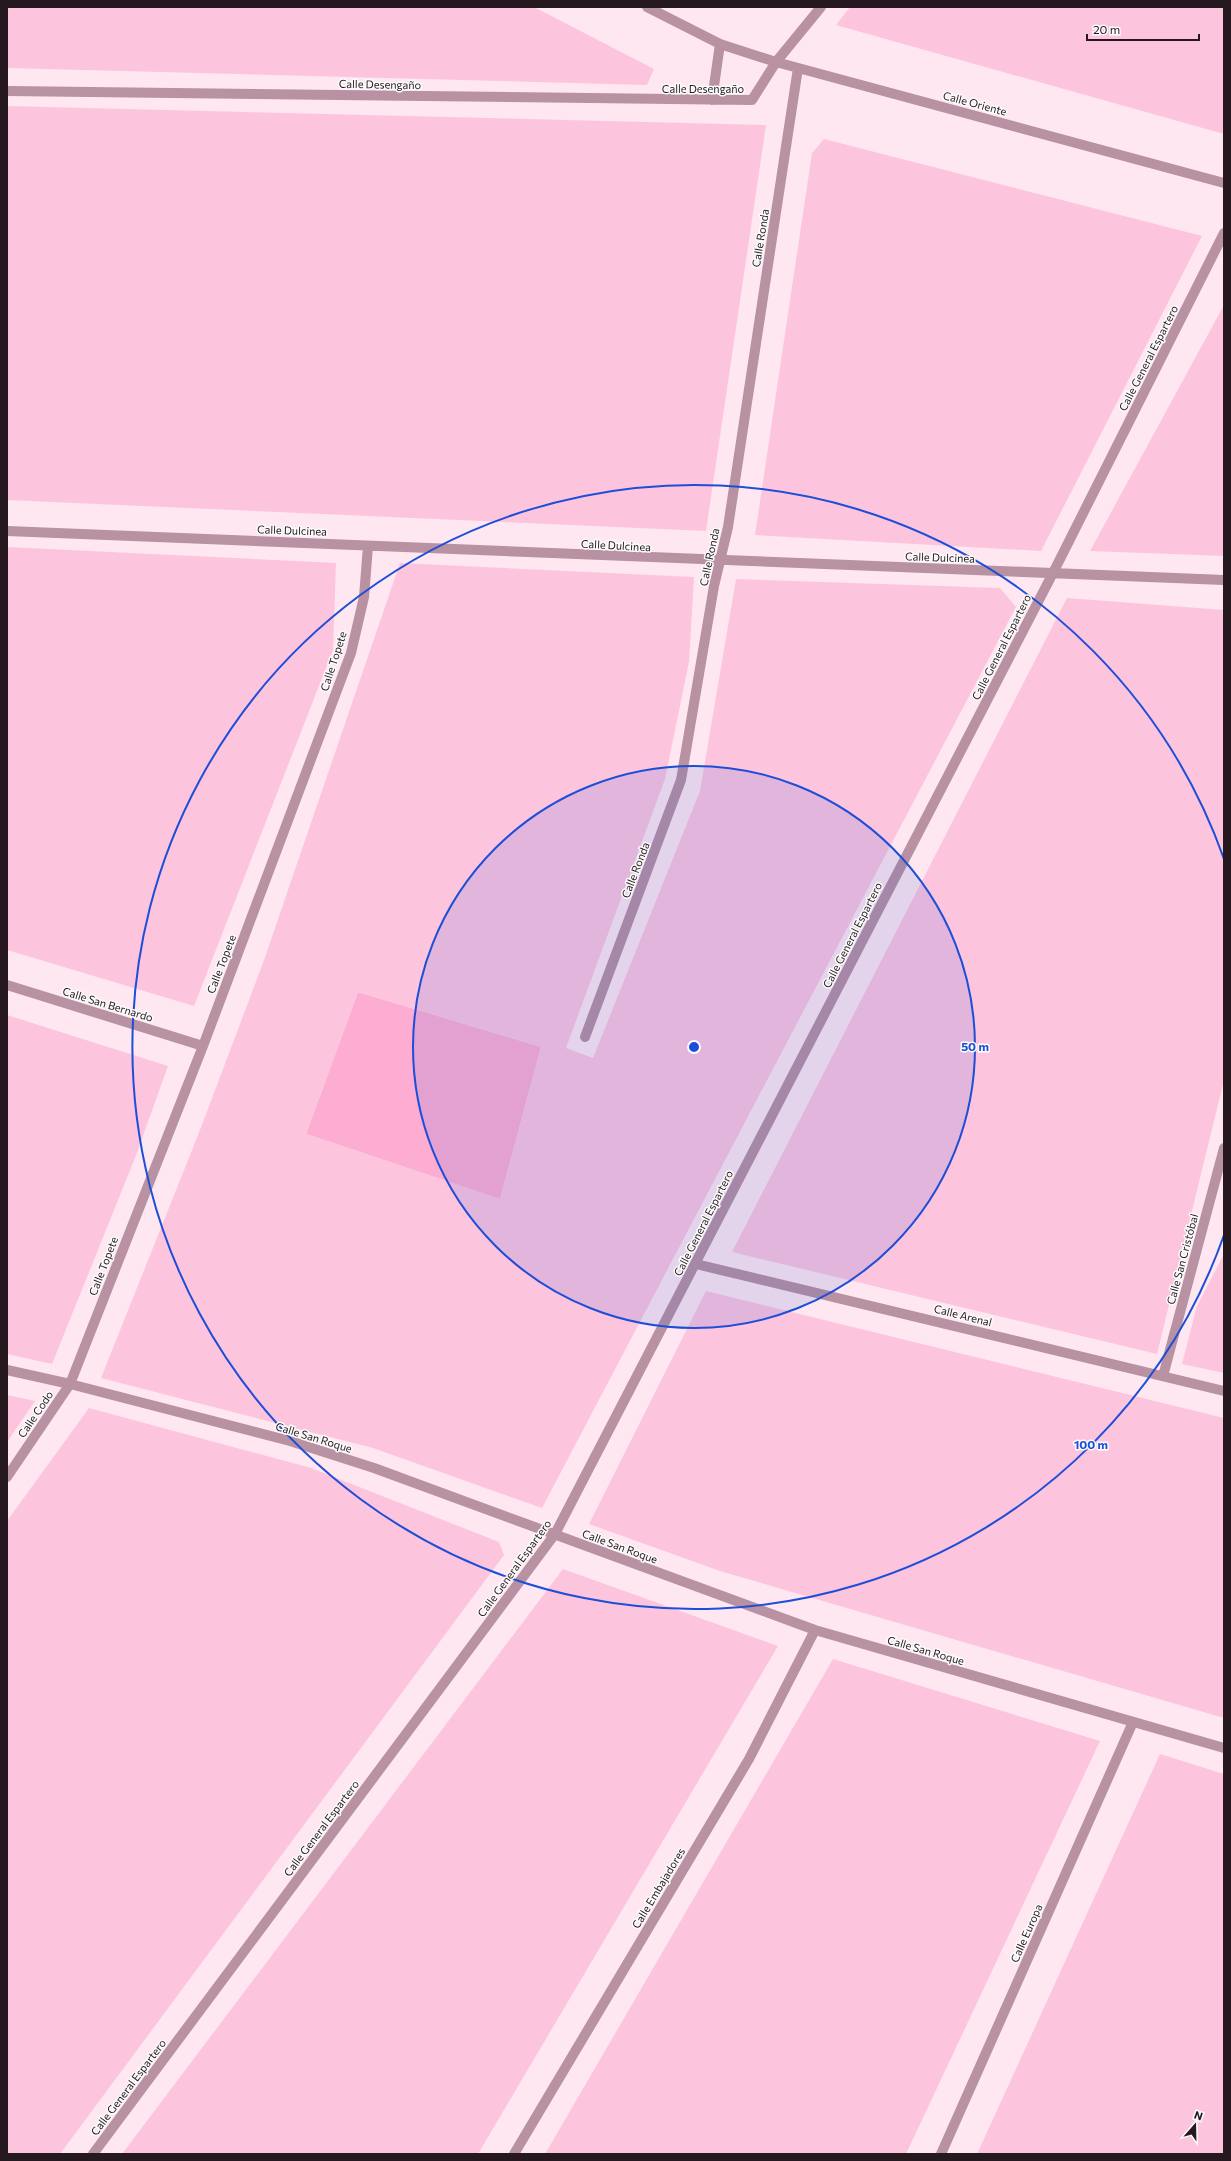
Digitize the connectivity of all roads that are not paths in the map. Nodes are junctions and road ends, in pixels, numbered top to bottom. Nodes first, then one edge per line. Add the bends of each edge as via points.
1 (647, 7) edge
2 (821, 7) edge
3 (720, 44) junction
4 (776, 62) junction
5 (798, 68) junction
6 (7, 91) edge
7 (712, 100) junction
8 (1224, 183) edge
9 (1224, 233) edge
10 (7, 531) edge
11 (368, 546) junction
12 (720, 561) junction
13 (1053, 573) junction
14 (1224, 580) edge
15 (7, 985) edge
16 (585, 1037) dead end
17 (203, 1046) junction
18 (1224, 1148) edge
19 (696, 1264) junction
20 (7, 1370) edge
21 (1163, 1376) junction
22 (70, 1384) junction
23 (1224, 1390) edge
24 (7, 1476) edge
25 (555, 1534) junction
26 (815, 1630) junction
27 (1133, 1722) junction
28 (1224, 1748) edge
29 (93, 2154) edge
30 (514, 2154) edge
31 (941, 2154) edge

1 - 3 street, Calle Oriente
2 - 4 street
3 - 4 street, Calle Oriente
3 - 7 street
4 - 5 street, Calle Oriente
4 - 7 street, Calle Desengaño via 752,100
5 - 8 street, Calle Oriente
5 - 12 street, Calle Ronda via 728,527
6 - 7 street, Calle Desengaño
9 - 13 street, Calle General Espartero
10 - 11 street, Calle Dulcinea
11 - 12 street, Calle Dulcinea
11 - 17 street, Calle Topete via 364,597 351,653
12 - 13 street, Calle Dulcinea
12 - 16 street, Calle Ronda via 681,780
13 - 14 street, Calle Dulcinea
13 - 19 street, Calle General Espartero
15 - 17 street, Calle San Bernardo
17 - 22 street, Calle Topete
18 - 21 street, Calle San Cristóbal
19 - 21 street, Calle Arenal
19 - 25 street, Calle General Espartero
20 - 22 street, Calle San Roque
21 - 23 street, Calle Arenal
22 - 24 street, Calle Codo
22 - 25 street, Calle San Roque via 290,1441 374,1468
25 - 26 street, Calle San Roque
25 - 29 street, Calle General Espartero
26 - 27 street, Calle San Roque
26 - 30 street, Calle Embajadores via 749,1758
27 - 28 street, Calle San Roque
27 - 31 street, Calle Europa

